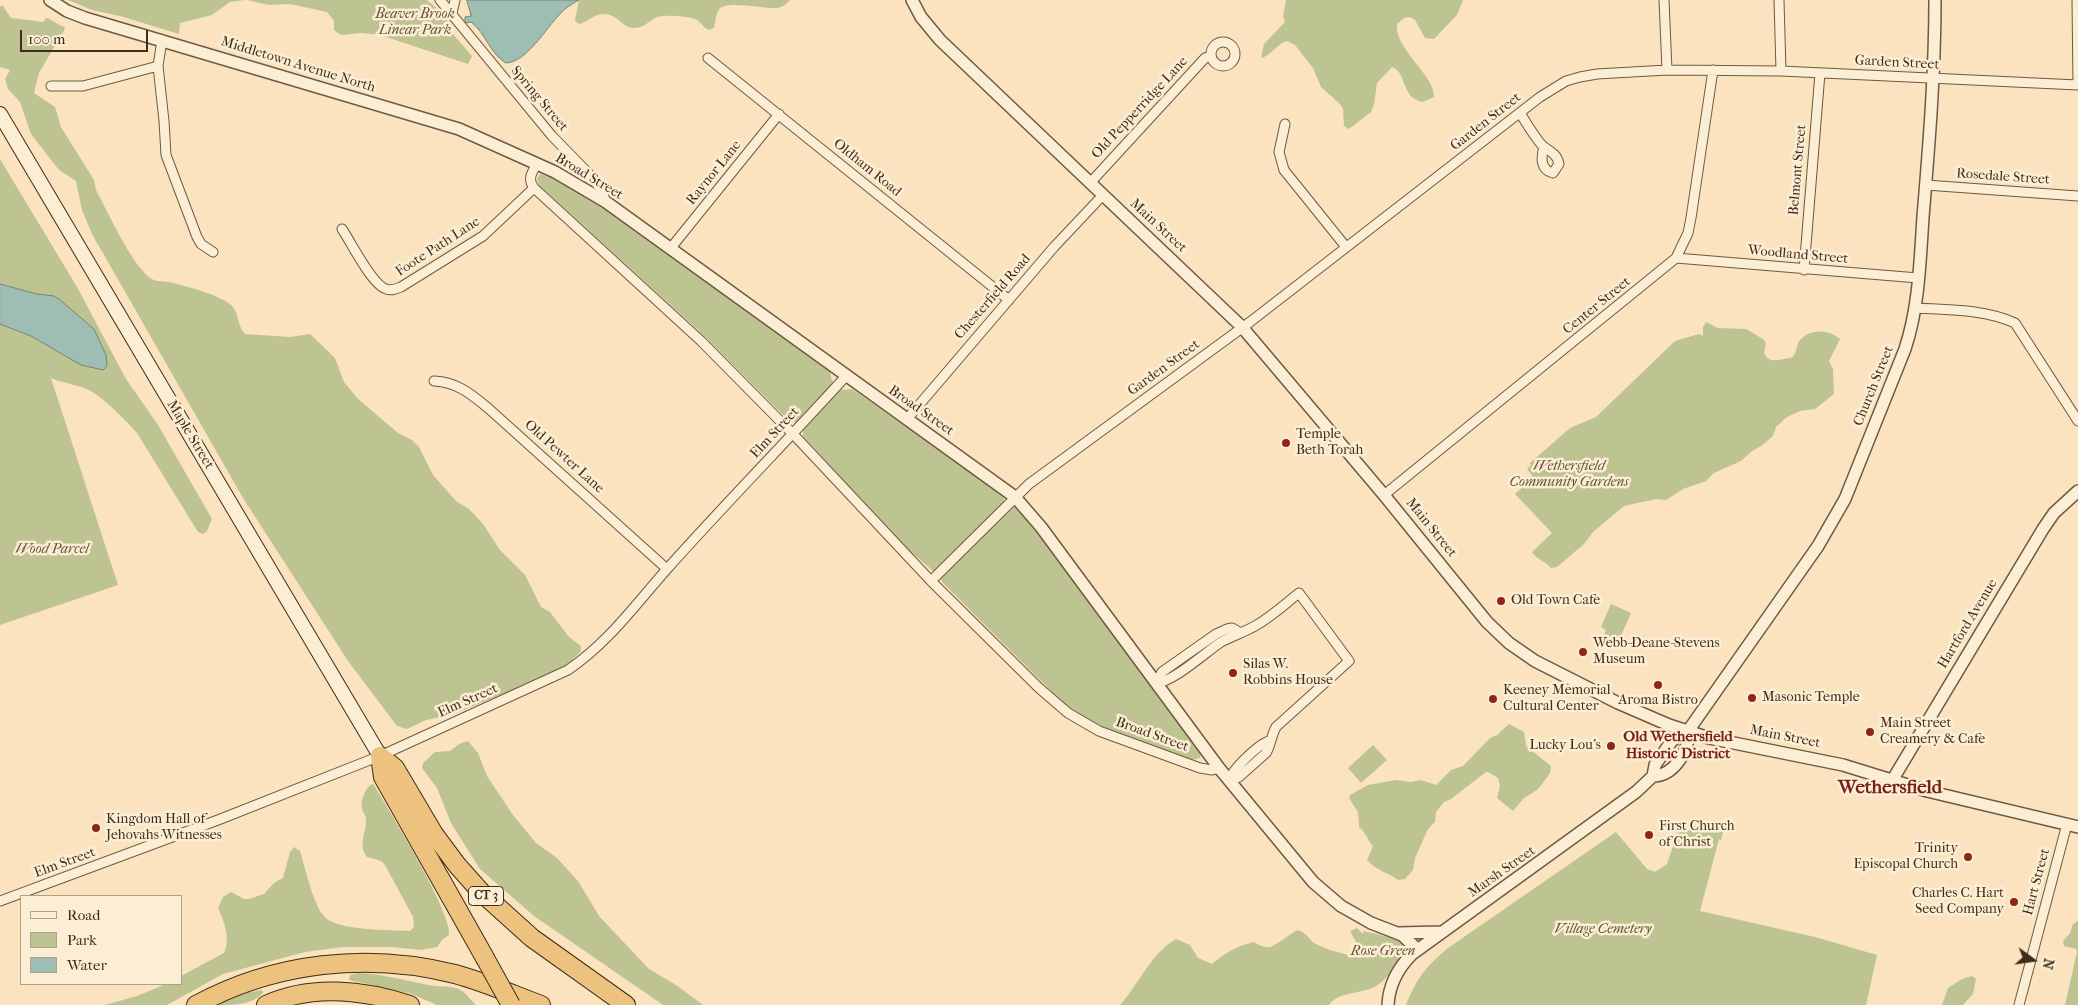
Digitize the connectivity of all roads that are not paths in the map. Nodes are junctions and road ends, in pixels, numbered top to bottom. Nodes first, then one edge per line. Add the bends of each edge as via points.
1 (50, 0) edge
2 (440, 0) edge
3 (455, 0) edge
4 (912, 0) edge
5 (1664, 0) edge
6 (1779, 0) edge
7 (1935, 0) edge
8 (2077, 0) edge
9 (452, 13) junction
10 (162, 40) junction
11 (1211, 56) dead end
12 (708, 58) dead end
13 (158, 66) junction
14 (1667, 70) junction
15 (1713, 70) junction
16 (1781, 71) junction
17 (1820, 73) junction
18 (1934, 79) junction
19 (2078, 84) edge
20 (51, 86) dead end
21 (1520, 113) junction
22 (0, 114) edge
23 (779, 114) junction
24 (1285, 124) dead end
25 (1544, 147) dead end
26 (537, 164) junction
27 (1091, 182) junction
28 (1926, 185) junction
29 (534, 188) junction
30 (1103, 195) junction
31 (2078, 196) edge
32 (606, 202) junction
33 (342, 229) dead end
34 (1346, 247) junction
35 (670, 249) junction
36 (213, 252) dead end
37 (1676, 258) junction
38 (1804, 270) junction
39 (1918, 278) junction
40 (1009, 300) junction
41 (1915, 308) junction
42 (1242, 327) junction
43 (846, 376) junction
44 (434, 381) dead end
45 (907, 419) junction
46 (2078, 421) edge
47 (793, 434) junction
48 (2078, 491) edge
49 (1384, 494) junction
50 (1015, 497) junction
51 (667, 570) junction
52 (931, 580) junction
53 (1156, 683) junction
54 (1688, 732) junction
55 (380, 756) junction
56 (1219, 768) junction
57 (1653, 776) junction
58 (1893, 779) junction
59 (1229, 781) junction
60 (2073, 826) edge
61 (0, 901) edge
62 (1395, 932) junction
63 (1441, 932) junction
64 (1417, 949) junction
65 (608, 992) junction
66 (196, 1005) edge
67 (266, 1005) edge
68 (410, 1005) edge
69 (511, 1005) edge
70 (541, 1005) edge
71 (626, 1005) edge
72 (640, 1005) edge
73 (1388, 1005) edge
74 (2018, 1005) edge

1 - 10 street, Middletown Avenue North via 85,18
2 - 9 street, Spring Street
3 - 9 street
4 - 27 street, Main Street via 930,29
5 - 14 street
6 - 16 street
7 - 18 street, Church Street
8 - 19 street
9 - 32 street, Spring Street via 552,136 591,176
10 - 13 street
10 - 26 street, Middletown Avenue North via 441,123
11 - 27 street, Old Pepperridge Lane via 1205,58
12 - 23 street, Oldham Road
13 - 20 street via 83,86
13 - 36 street via 166,155 197,237
14 - 15 street, Garden Street
14 - 21 street, Garden Street via 1597,74 1566,81
15 - 16 street, Garden Street
15 - 37 street, Center Street via 1691,218
16 - 17 street, Garden Street
17 - 18 street, Garden Street
17 - 38 street, Belmont Street
18 - 19 street, Garden Street
18 - 28 street, Church Street
21 - 25 street
21 - 34 street, Garden Street
22 - 55 main road, Maple Street / CT 3
23 - 35 street, Raynor Lane
23 - 40 street, Oldham Road
24 - 34 street via 1279,152 1284,170
26 - 29 street, Broad Street via 530,177
26 - 32 street, Broad Street
27 - 30 street, Main Street
28 - 31 street, Rosedale Street
28 - 39 street, Church Street
29 - 33 street, Foote Path Lane via 468,246 394,290 386,290 376,282
29 - 47 street, Broad Street via 701,341
30 - 40 street, Chesterfield Road
30 - 42 street, Main Street
32 - 35 street, Broad Street
34 - 42 street, Garden Street
35 - 43 street, Broad Street
37 - 38 street, Woodland Street
37 - 49 street, Center Street
38 - 39 street, Woodland Street
39 - 41 street, Church Street
40 - 45 street, Chesterfield Road
41 - 46 street via 1984,313 2015,323
41 - 54 street, Church Street via 1905,349 1837,515
42 - 49 street, Main Street
42 - 50 street, Garden Street
43 - 45 street, Broad Street
43 - 47 street, Elm Street
44 - 51 street, Old Pewter Lane via 459,386 488,408
45 - 50 street, Broad Street
47 - 51 street, Elm Street
47 - 52 street, Broad Street
48 - 58 street, Hartford Avenue via 2058,509 2043,529
49 - 54 street, Main Street via 1488,622 1509,643 1594,692
50 - 52 street, Garden Street
50 - 53 street, Broad Street via 1041,527
51 - 55 street, Elm Street via 585,659 568,670
52 - 56 street, Broad Street via 1039,688 1081,721 1116,738 1187,764 1206,769
53 - 56 street, Broad Street
53 - 59 street via 1168,680 1221,643 1256,625 1299,593 1349,661 1282,720 1269,741 1266,753 1239,778
54 - 57 street, Marsh Street via 1671,742 1655,765
54 - 57 street, Marsh Street via 1682,756 1665,774
54 - 58 street, Main Street via 1828,761
55 - 61 street, Elm Street
55 - 65 highway, CT 3 via 395,768 434,834 481,892 532,938
55 - 69 highway, CT 3, bridge via 383,777
56 - 59 street, Broad Street
57 - 63 street, Marsh Street via 1582,832
58 - 60 street, Main Street via 1936,793
59 - 62 street, Broad Street via 1327,895 1361,918
60 - 74 street, Hart Street
62 - 63 street
62 - 64 street, Broad Street
63 - 64 street, Marsh Street
64 - 73 street, Marsh Street via 1395,975
65 - 71 highway, CT 3
65 - 72 highway
66 - 70 highway via 232,988 274,974 310,966 366,962 456,974
67 - 68 highway via 297,995 331,992

